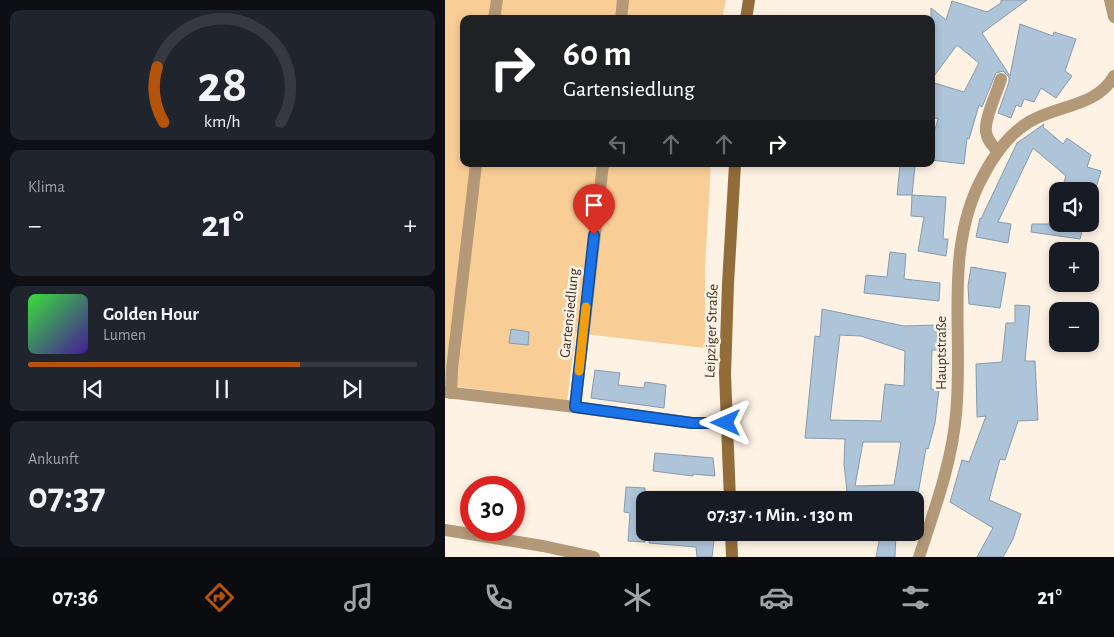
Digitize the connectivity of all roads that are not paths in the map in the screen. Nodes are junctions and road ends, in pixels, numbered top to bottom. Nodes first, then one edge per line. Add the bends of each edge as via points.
1 (497, 0) edge
2 (623, 0) edge
3 (749, 0) edge
4 (1110, 0) edge
5 (495, 15) edge
6 (621, 15) edge
7 (747, 15) edge
8 (1114, 17) edge
9 (1114, 76) edge
10 (1001, 79) dead end
11 (998, 152) junction
12 (476, 167) edge
13 (603, 167) edge
14 (735, 167) edge
15 (448, 393) edge
16 (575, 407) junction
17 (726, 423) junction
18 (729, 491) edge
19 (445, 530) edge
20 (731, 541) edge
21 (594, 557) edge
22 (732, 557) edge
23 (919, 557) edge

1 - 5 street
2 - 6 street
3 - 7 street
4 - 8 street
9 - 11 street, Hauptstraße via 1091,98 1029,122
10 - 11 street via 986,132
11 - 23 street, Hauptstraße via 971,201 963,231 958,273 956,415 947,462
12 - 15 street
13 - 16 street, Gartensiedlung
14 - 17 street, Leipziger Straße via 726,337
15 - 16 street
16 - 17 street via 692,423
17 - 18 street, Leipziger Straße
19 - 21 street
20 - 22 street

